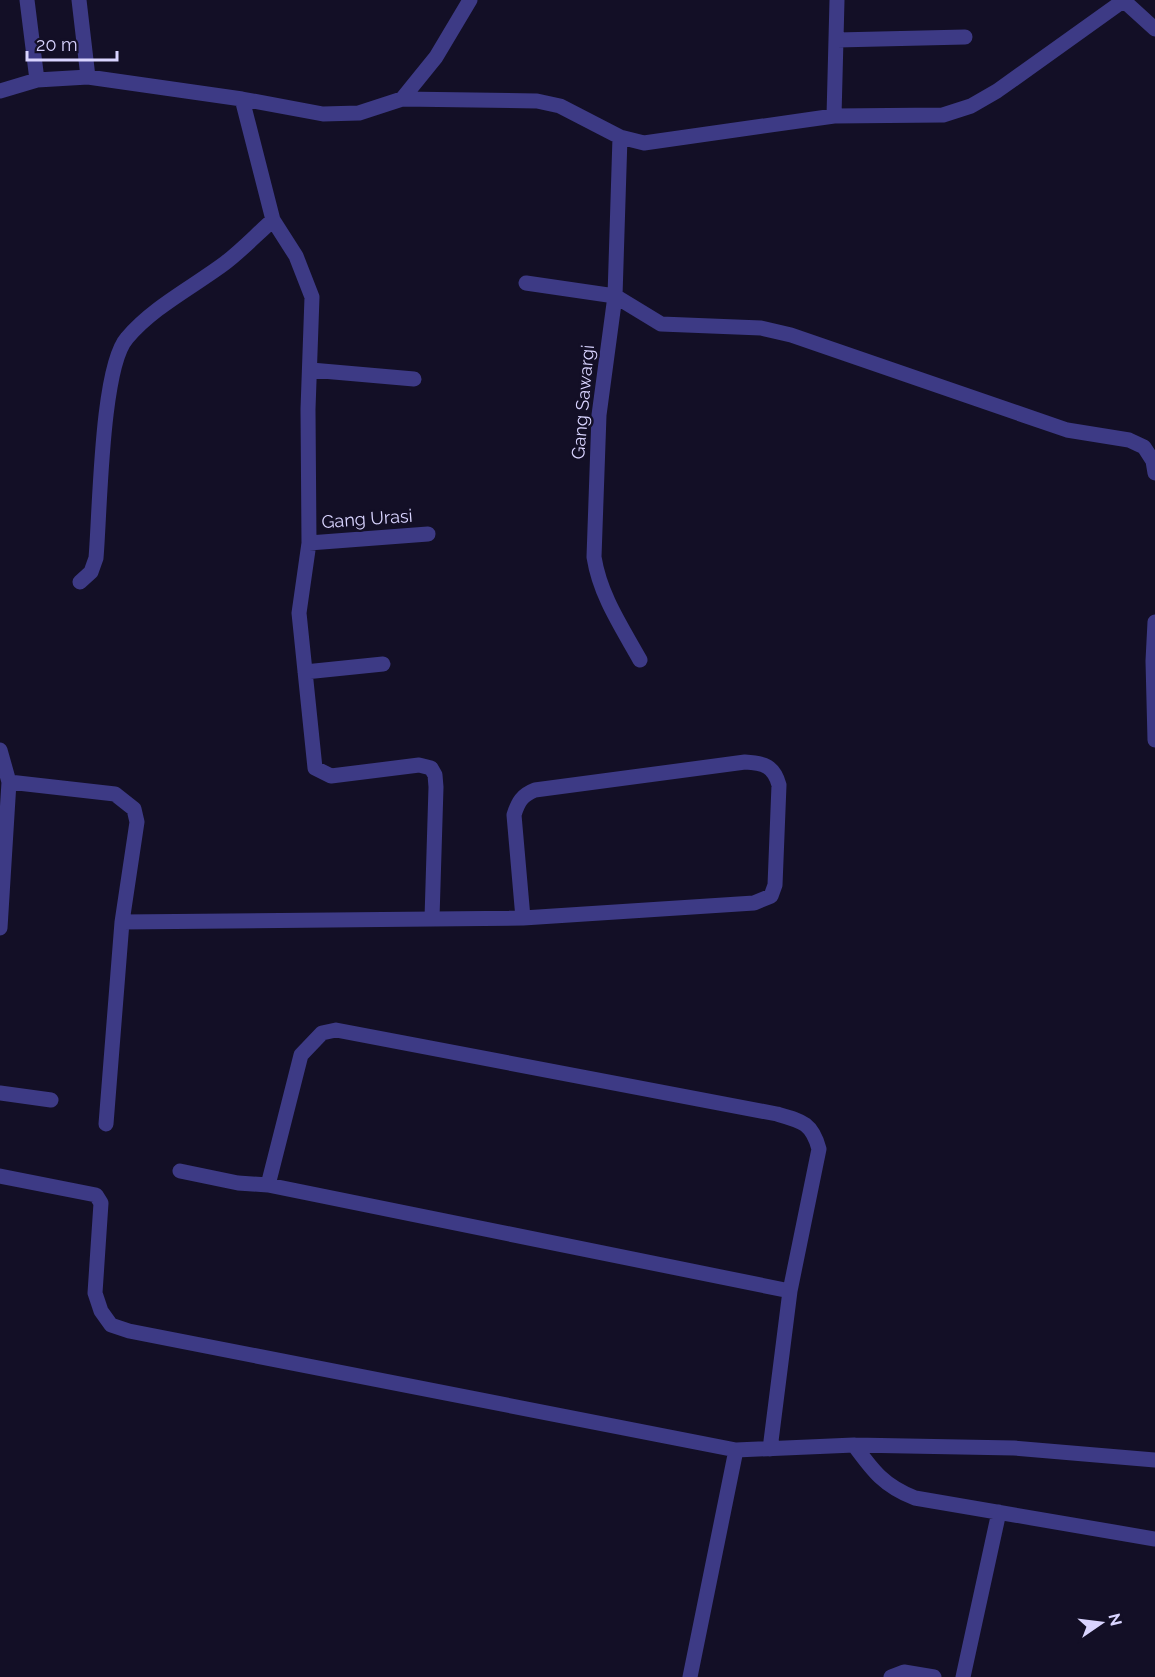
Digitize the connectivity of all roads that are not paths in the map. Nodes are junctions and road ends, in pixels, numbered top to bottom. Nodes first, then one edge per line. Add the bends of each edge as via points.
1 (27, 0) edge
2 (79, 0) edge
3 (470, 0) edge
4 (837, 0) edge
5 (1123, 1) edge
6 (1155, 29) edge
7 (965, 37) dead end
8 (837, 40) junction
9 (88, 77) junction
10 (37, 80) junction
11 (0, 91) edge
12 (242, 99) junction
13 (402, 99) junction
14 (834, 116) junction
15 (620, 137) junction
16 (273, 220) junction
17 (526, 283) dead end
18 (615, 296) junction
19 (311, 370) junction
20 (414, 379) dead end
21 (1155, 473) edge
22 (428, 534) dead end
23 (309, 543) junction
24 (80, 582) dead end
25 (1155, 622) edge
26 (640, 660) dead end
27 (383, 664) dead end
28 (304, 672) junction
29 (1155, 740) edge
30 (0, 750) edge
31 (9, 782) junction
32 (432, 918) junction
33 (523, 918) junction
34 (122, 922) junction
35 (0, 928) edge
36 (0, 1093) edge
37 (51, 1100) dead end
38 (106, 1124) dead end
39 (180, 1171) dead end
40 (0, 1176) edge
41 (268, 1185) junction
42 (790, 1291) junction
43 (854, 1445) junction
44 (770, 1449) junction
45 (736, 1450) junction
46 (1155, 1460) edge
47 (999, 1512) junction
48 (1155, 1539) edge
49 (690, 1677) edge
50 (891, 1677) edge
51 (934, 1677) edge
52 (963, 1677) edge

1 - 10 street
2 - 9 street
3 - 13 street via 436,57
4 - 8 street
5 - 6 street
5 - 14 street via 971,106 943,115
7 - 8 street
8 - 14 street
9 - 10 street
9 - 12 street
10 - 11 street
12 - 13 street via 323,114 359,113
12 - 16 street
13 - 15 street via 537,101 560,106
14 - 15 street via 644,143
15 - 18 street, Gang Sawargi
16 - 19 street via 296,256 312,297
16 - 24 street via 227,261 146,319 126,339 118,354 104,432 96,558 91,572
17 - 18 street
18 - 21 street via 661,324 761,328 791,334 1067,430 1129,440 1144,447
18 - 26 street, Gang Sawargi via 599,415 594,557 608,605
19 - 20 street
19 - 23 street
22 - 23 street, Gang Urasi
23 - 28 street via 299,613
25 - 29 street
27 - 28 street
28 - 32 street via 315,768 320,773 331,776 419,765 431,768 435,775
30 - 31 street
31 - 34 street via 115,794 134,809 137,822
31 - 35 street
32 - 33 street
32 - 34 street
33 - 33 street via 660,911 764,900 771,896 775,885 777,775 770,766 745,762 526,794 517,802 514,815
34 - 38 street
36 - 37 street
39 - 41 street
40 - 45 street via 96,1195 101,1203 95,1293 111,1325
41 - 42 street
41 - 42 street via 302,1054 322,1033 336,1030 777,1114 801,1121 815,1132 819,1149
42 - 44 street
43 - 44 street
43 - 46 street via 1014,1448
43 - 47 street via 875,1474 894,1490 915,1498
44 - 45 street
45 - 49 street
47 - 48 street
47 - 52 street
50 - 51 street via 904,1672

